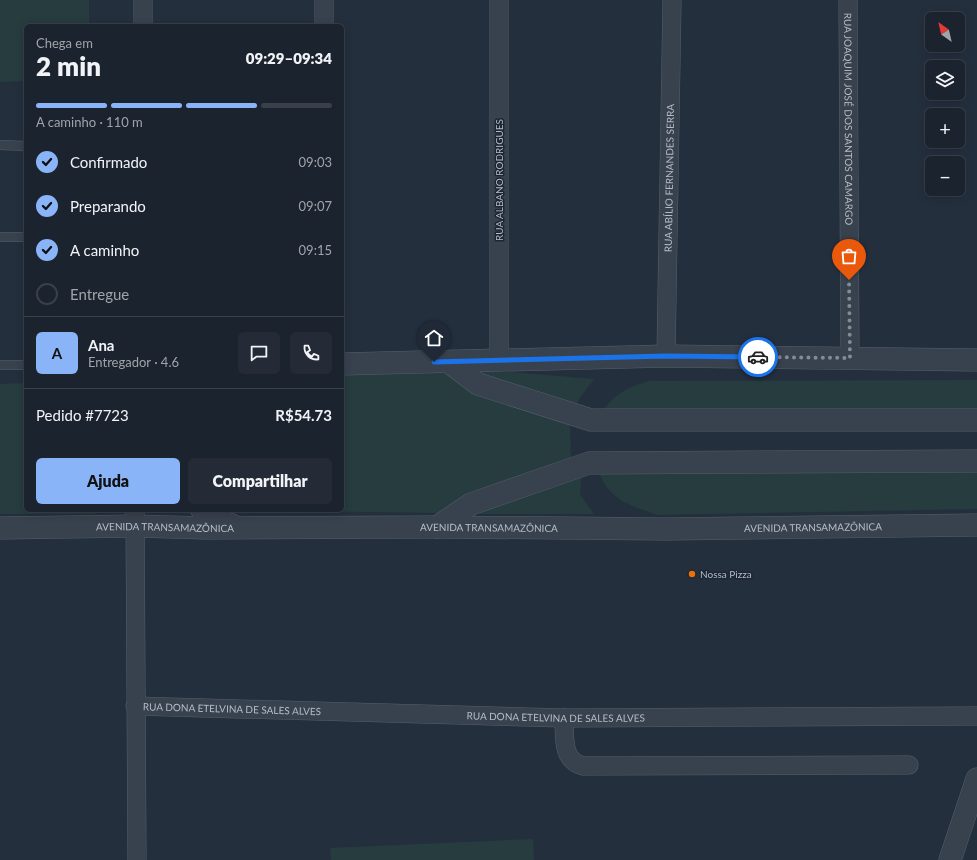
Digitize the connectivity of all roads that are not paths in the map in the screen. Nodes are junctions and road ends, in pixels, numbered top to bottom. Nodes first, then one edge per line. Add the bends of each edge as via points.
1 (143, 0) edge
2 (324, 0) edge
3 (499, 0) edge
4 (672, 0) edge
5 (848, 0) edge
6 (143, 24) edge
7 (324, 24) edge
8 (0, 145) edge
9 (24, 146) edge
10 (0, 237) edge
11 (24, 237) edge
12 (666, 356) junction
13 (850, 358) junction
14 (499, 360) junction
15 (977, 360) edge
16 (449, 362) junction
17 (344, 364) edge
18 (0, 365) edge
19 (24, 365) edge
20 (977, 420) edge
21 (977, 461) edge
22 (205, 512) edge
23 (135, 518) edge
24 (977, 525) edge
25 (437, 527) junction
26 (0, 528) edge
27 (244, 528) junction
28 (135, 706) junction
29 (977, 716) edge
30 (564, 718) junction
31 (909, 765) dead end
32 (977, 779) edge
33 (137, 860) edge
34 (950, 860) edge

1 - 6 street
2 - 7 street
3 - 14 street, RUA ALBANO RODRIGUES
4 - 12 street, RUA ABÍLIO FERNANDES SERRA
5 - 13 street, RUA JOAQUIM JOSÉ DOS SANTOS CAMARGO
8 - 9 lane
10 - 11 lane
12 - 13 street
12 - 14 street
13 - 15 street
14 - 16 street
16 - 17 street
16 - 20 street via 478,384 591,420
18 - 19 lane
21 - 25 street via 589,463 471,504
22 - 27 street via 216,521
23 - 26 street, AVENIDA TRANSAMAZÔNICA
23 - 27 street, AVENIDA TRANSAMAZÔNICA
23 - 28 street
24 - 25 street, AVENIDA TRANSAMAZÔNICA via 667,529
25 - 27 street, AVENIDA TRANSAMAZÔNICA
28 - 30 street, RUA DONA ETELVINA DE SALES ALVES
28 - 33 street
29 - 30 street, RUA DONA ETELVINA DE SALES ALVES
30 - 31 street via 567,755 574,763 583,766
32 - 34 street

